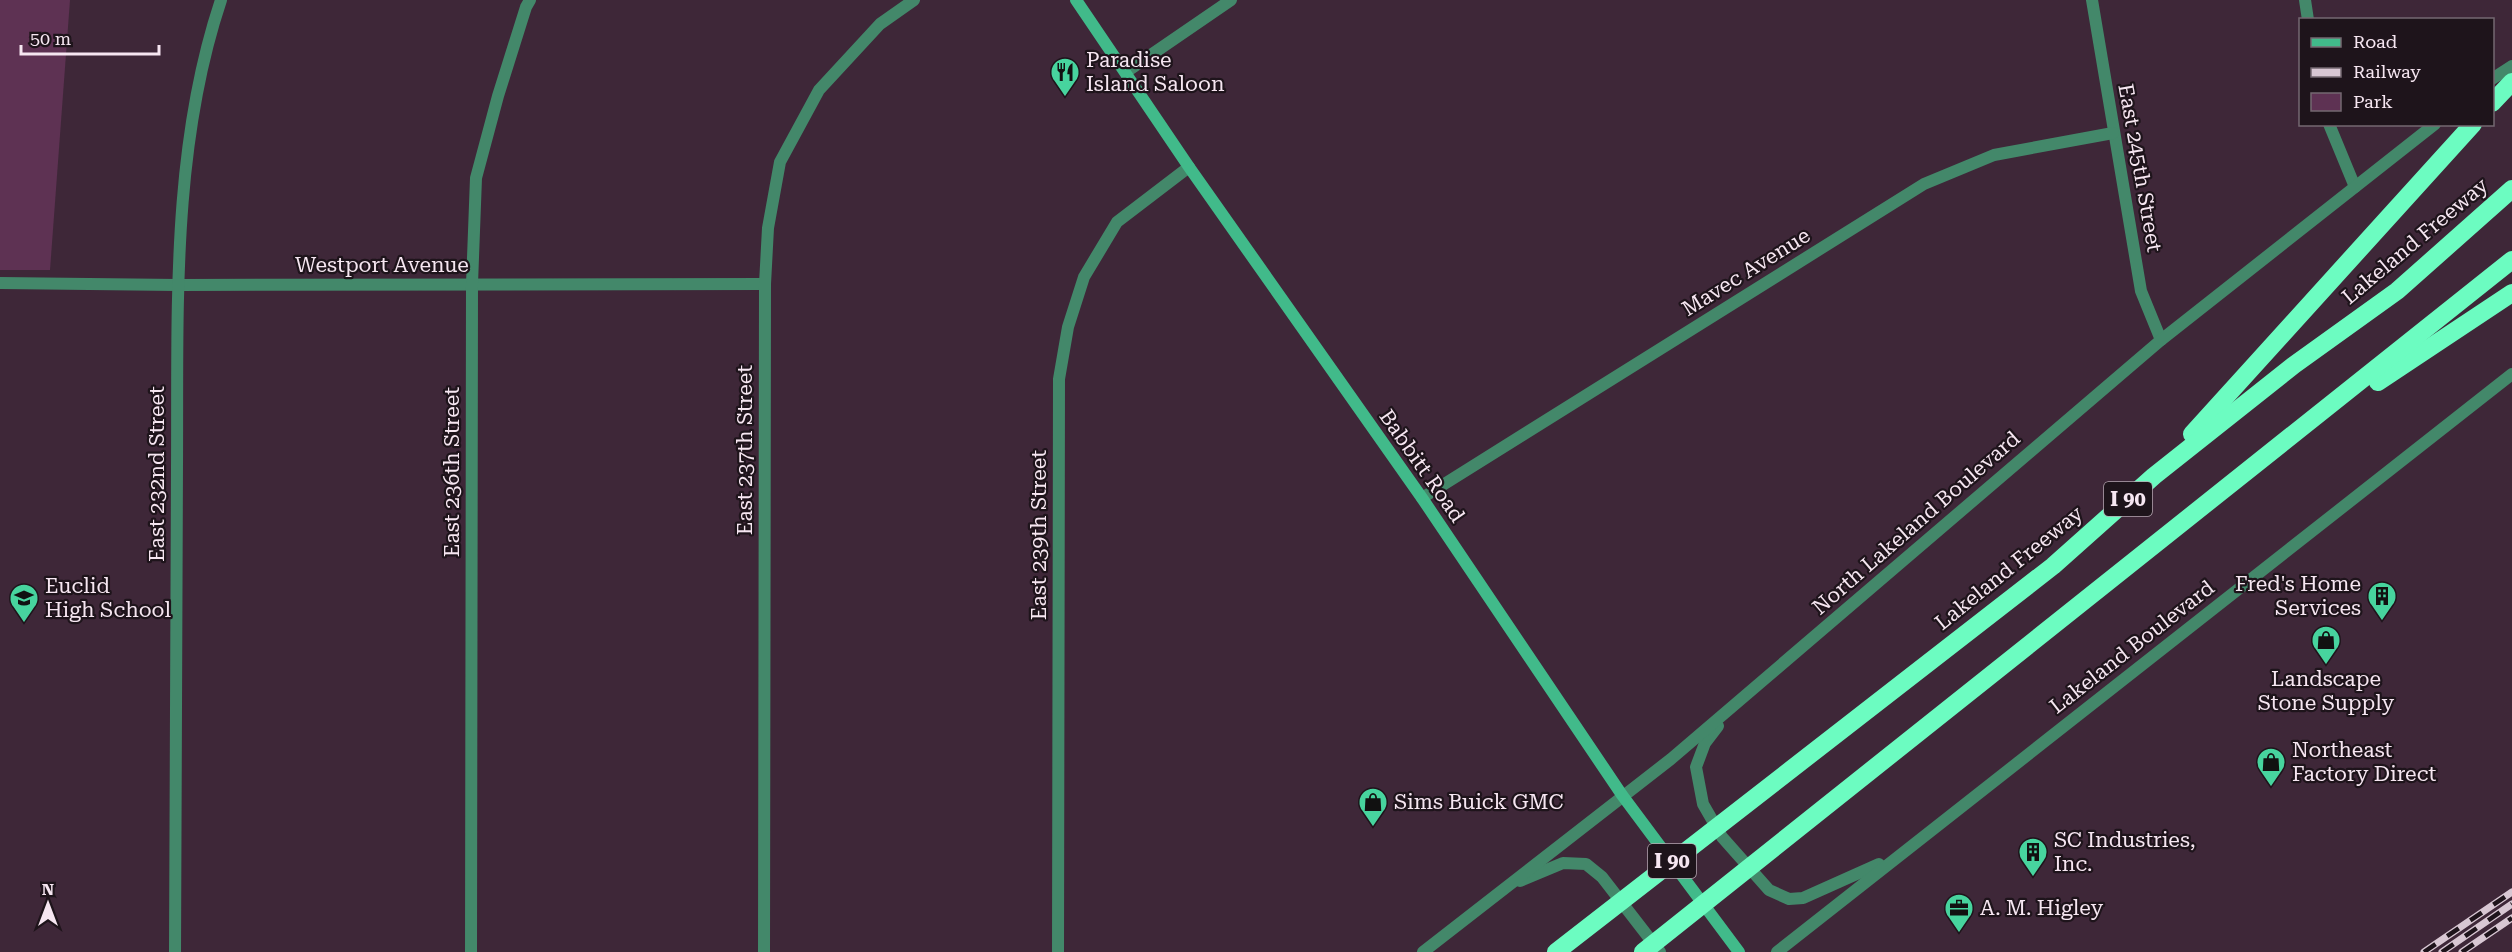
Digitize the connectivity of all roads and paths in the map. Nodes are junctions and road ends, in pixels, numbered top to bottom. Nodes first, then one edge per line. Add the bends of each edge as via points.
1 (220, 0) edge
2 (530, 0) edge
3 (914, 0) edge
4 (1076, 0) edge
5 (1231, 0) edge
6 (2092, 0) edge
7 (2305, 0) edge
8 (2308, 18) edge
9 (2512, 66) edge
10 (1126, 72) junction
11 (2494, 78) edge
12 (2512, 82) edge
13 (2494, 102) edge
14 (2330, 126) edge
15 (2432, 126) edge
16 (2471, 126) edge
17 (2114, 133) junction
18 (1189, 167) junction
19 (2355, 187) junction
20 (2512, 189) edge
21 (2512, 261) edge
22 (0, 282) edge
23 (472, 284) junction
24 (765, 284) junction
25 (178, 285) junction
26 (2512, 293) edge
27 (2161, 340) junction
28 (2512, 374) edge
29 (2246, 474) junction
30 (2154, 476) junction
31 (1422, 498) junction
32 (1739, 700) junction
33 (1622, 795) junction
34 (1898, 855) junction
35 (1505, 887) junction
36 (175, 952) edge
37 (471, 952) edge
38 (764, 952) edge
39 (1058, 952) edge
40 (1423, 952) edge
41 (1556, 952) edge
42 (1643, 952) edge
43 (1660, 952) edge
44 (1739, 952) edge
45 (1777, 952) edge

1 - 25 street, East 232nd Street via 206,45 185,172
2 - 23 street, East 236th Street via 476,178
3 - 24 street, East 237th Street via 880,24 819,90 780,162 768,228
4 - 10 main road, Babbitt Road
5 - 10 street
6 - 17 street, East 245th Street
7 - 8 street
9 - 11 street
10 - 18 main road, Babbitt Road
12 - 13 highway
14 - 19 street
15 - 19 street, North Lakeland Boulevard
16 - 30 highway
17 - 27 street, East 245th Street via 2141,291
17 - 31 street, Mavec Avenue via 1994,155 1924,184
18 - 31 main road, Babbitt Road
18 - 39 street, East 239th Street via 1117,222 1084,277 1068,327 1059,379
19 - 27 street, North Lakeland Boulevard
20 - 30 highway, Lakeland Freeway / I 90 via 2397,291 2294,364
21 - 29 highway, I 90
22 - 25 street, Westport Avenue
23 - 24 street, Westport Avenue
23 - 25 street, Westport Avenue
23 - 37 street, East 236th Street
24 - 38 street, East 237th Street
25 - 36 street, East 232nd Street
26 - 29 highway
27 - 32 street, North Lakeland Boulevard
28 - 34 street, Lakeland Boulevard
29 - 42 highway, I 90
30 - 41 highway, Lakeland Freeway / I 90 via 2053,566
31 - 33 main road, Babbitt Road
32 - 33 street, North Lakeland Boulevard
32 - 34 street via 1704,742 1696,767 1707,813 1722,837 1769,890 1789,899 1803,898
33 - 35 street, North Lakeland Boulevard
33 - 44 main road, Babbitt Road
34 - 45 street, Lakeland Boulevard
35 - 40 street, North Lakeland Boulevard
35 - 43 street via 1563,863 1586,864 1602,877

